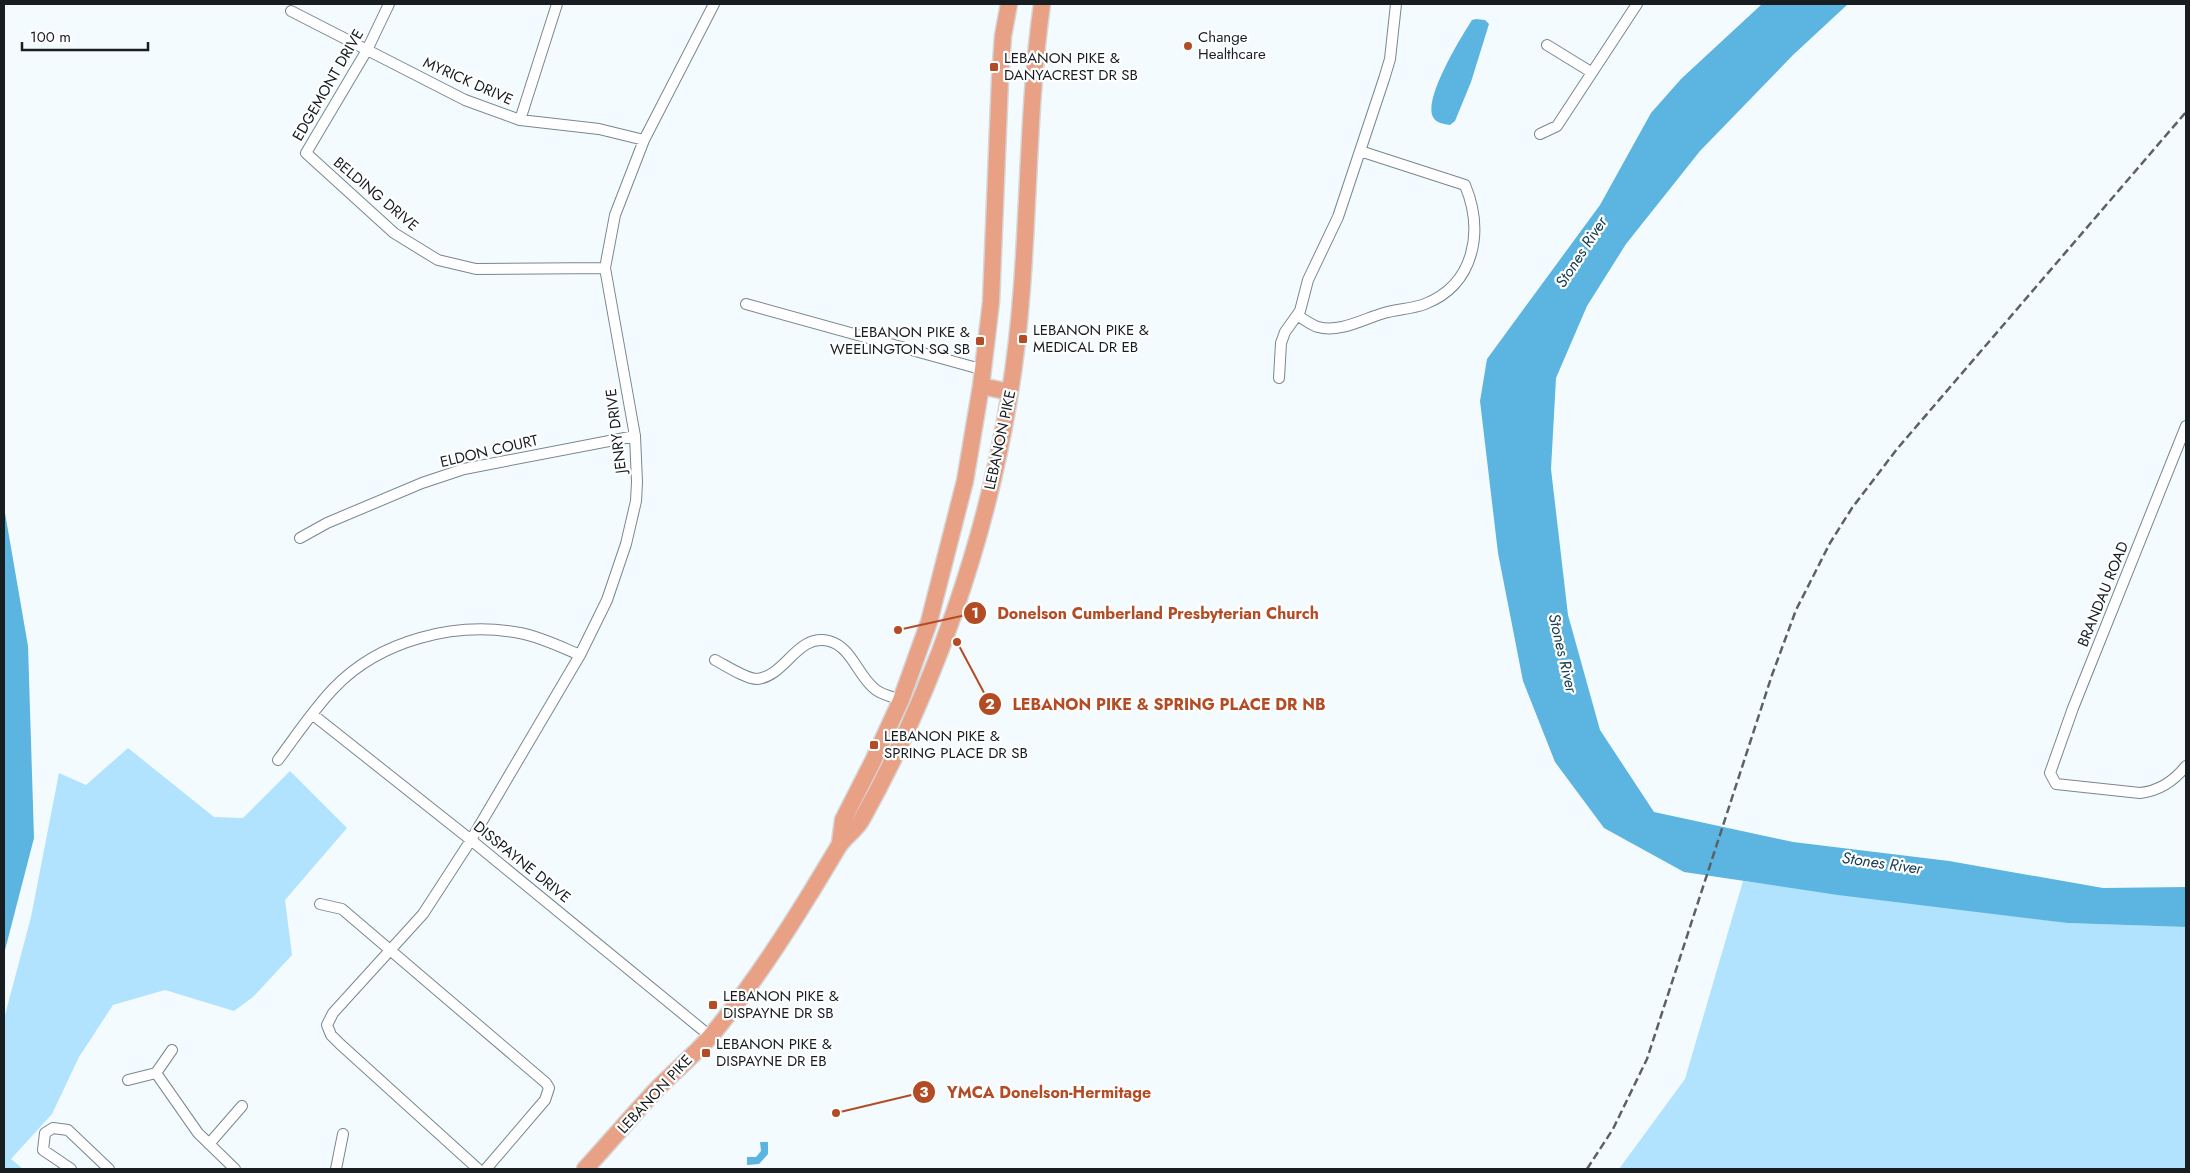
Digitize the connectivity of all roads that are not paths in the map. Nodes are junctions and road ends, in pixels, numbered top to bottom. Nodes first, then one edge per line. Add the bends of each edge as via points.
1 (389, 4) edge
2 (557, 4) edge
3 (714, 4) edge
4 (1009, 4) edge
5 (1042, 4) edge
6 (1396, 4) edge
7 (1638, 4) edge
8 (291, 11) dead end
9 (1547, 45) dead end
10 (367, 50) junction
11 (1592, 72) junction
12 (520, 120) junction
13 (1540, 134) dead end
14 (644, 140) junction
15 (1360, 151) junction
16 (306, 154) joint
17 (605, 268) junction
18 (746, 304) dead end
19 (1298, 316) junction
20 (982, 378) junction
21 (1279, 378) dead end
22 (1010, 392) junction
23 (2186, 426) edge
24 (635, 436) junction
25 (300, 538) dead end
26 (938, 590) junction
27 (959, 597) junction
28 (580, 655) junction
29 (715, 660) dead end
30 (901, 700) junction
31 (312, 714) junction
32 (278, 760) dead end
33 (2186, 766) edge
34 (471, 840) junction
35 (840, 843) junction
36 (320, 904) dead end
37 (390, 950) junction
38 (710, 1036) junction
39 (172, 1050) dead end
40 (156, 1073) junction
41 (128, 1080) dead end
42 (242, 1106) dead end
43 (343, 1134) dead end
44 (209, 1144) junction
45 (71, 1169) edge
46 (109, 1169) edge
47 (235, 1169) edge
48 (336, 1169) edge
49 (478, 1169) edge
50 (486, 1169) edge
51 (585, 1169) edge

1 - 10 street, EDGEMONT DRIVE
2 - 12 street
3 - 14 street, JENRY DRIVE
4 - 20 main road, LEBANON PIKE via 1003,44 991,302
5 - 22 main road, LEBANON PIKE
6 - 15 street via 1390,59
7 - 11 street
8 - 10 street, MYRICK DRIVE
9 - 11 street
10 - 12 street, MYRICK DRIVE via 465,100
10 - 16 street, EDGEMONT DRIVE
11 - 13 street via 1557,126
12 - 14 street, MYRICK DRIVE via 600,129
14 - 17 street, JENRY DRIVE via 615,215
15 - 19 street via 1338,217 1308,280
15 - 19 street via 1465,185 1475,220 1475,238 1468,263 1451,288 1425,304 1330,328 1317,326
16 - 17 street, BELDING DRIVE via 394,233 438,260 476,269
17 - 24 street, JENRY DRIVE
18 - 20 street
19 - 21 street via 1289,324 1281,342
20 - 22 main road
20 - 26 main road, LEBANON PIKE via 965,481
22 - 27 main road, LEBANON PIKE via 992,484
23 - 33 street, BRANDAU ROAD via 2050,773 2056,784 2140,793 2166,785
24 - 25 street, ELDON COURT via 464,469 422,483 327,523
24 - 28 street, JENRY DRIVE via 636,501 626,544 607,600
26 - 27 main road
26 - 30 main road, LEBANON PIKE via 930,622
27 - 35 main road, LEBANON PIKE via 950,628 889,769 859,824
28 - 31 street via 520,633 496,630 445,632 413,640 374,657 334,688
28 - 34 street, JENRY DRIVE
29 - 30 street via 756,679 770,674 808,643 827,641 845,650 861,675 877,690
30 - 35 main road, LEBANON PIKE via 843,820
31 - 32 street
31 - 34 street, DISSPAYNE DRIVE
34 - 37 street, JENRY DRIVE via 423,914
34 - 38 street, DISSPAYNE DRIVE
35 - 38 main road, LEBANON PIKE via 768,957
36 - 37 street via 342,909
37 - 49 street, JENRY DRIVE via 333,1013 328,1025 331,1035
37 - 50 street via 549,1088 545,1100
38 - 51 main road, LEBANON PIKE
39 - 40 street
40 - 41 street
40 - 44 street via 181,1112
42 - 44 street
43 - 48 street
44 - 47 street
45 - 46 street via 43,1150 45,1133 53,1128 68,1130

